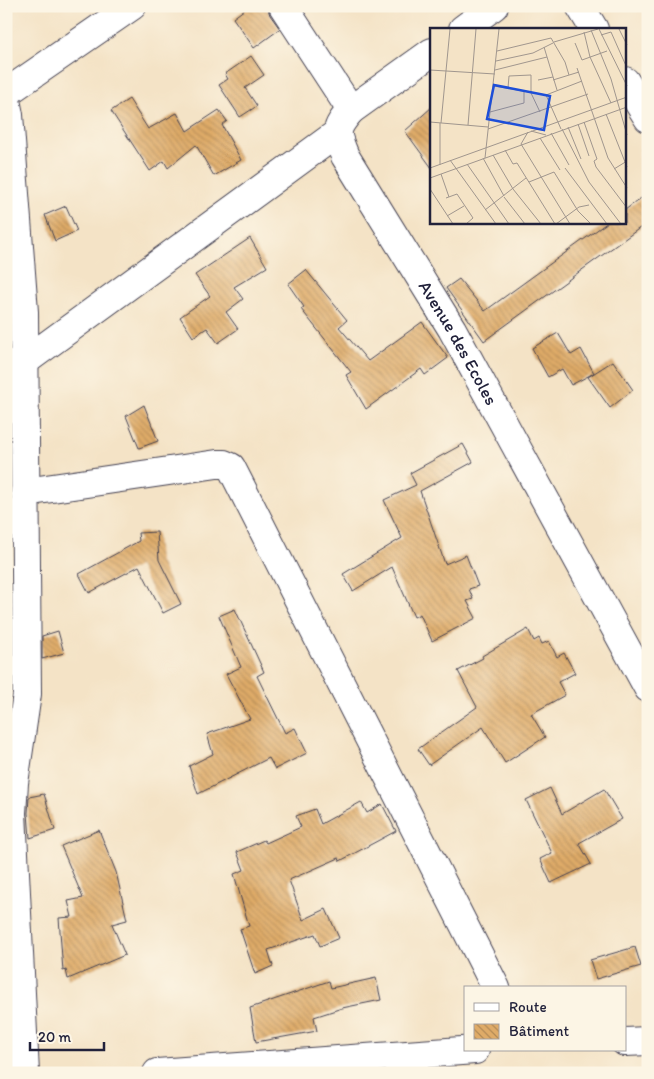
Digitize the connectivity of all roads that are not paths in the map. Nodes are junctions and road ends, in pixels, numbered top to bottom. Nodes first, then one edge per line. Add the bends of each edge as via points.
1 (132, 6) edge
2 (283, 6) edge
3 (494, 6) edge
4 (580, 6) edge
5 (464, 28) edge
6 (593, 28) edge
7 (430, 53) edge
8 (626, 83) edge
9 (6, 93) edge
10 (6, 100) edge
11 (351, 110) junction
12 (648, 118) edge
13 (336, 134) junction
14 (15, 363) edge
15 (25, 492) junction
16 (648, 688) edge
17 (9, 799) edge
18 (495, 986) edge
19 (648, 1041) edge
20 (626, 1042) edge
21 (464, 1051) edge
22 (25, 1073) edge
23 (157, 1073) edge

1 - 9 street
2 - 11 street
3 - 5 street
4 - 6 street
7 - 11 street
8 - 12 street
10 - 14 street via 10,115 23,302
11 - 13 street via 340,122
13 - 14 street
13 - 16 street, Avenue des Ecoles via 356,176 452,329
14 - 15 street
15 - 17 street via 27,694
15 - 18 street via 217,464 231,467
17 - 22 street
19 - 20 street
21 - 23 street

